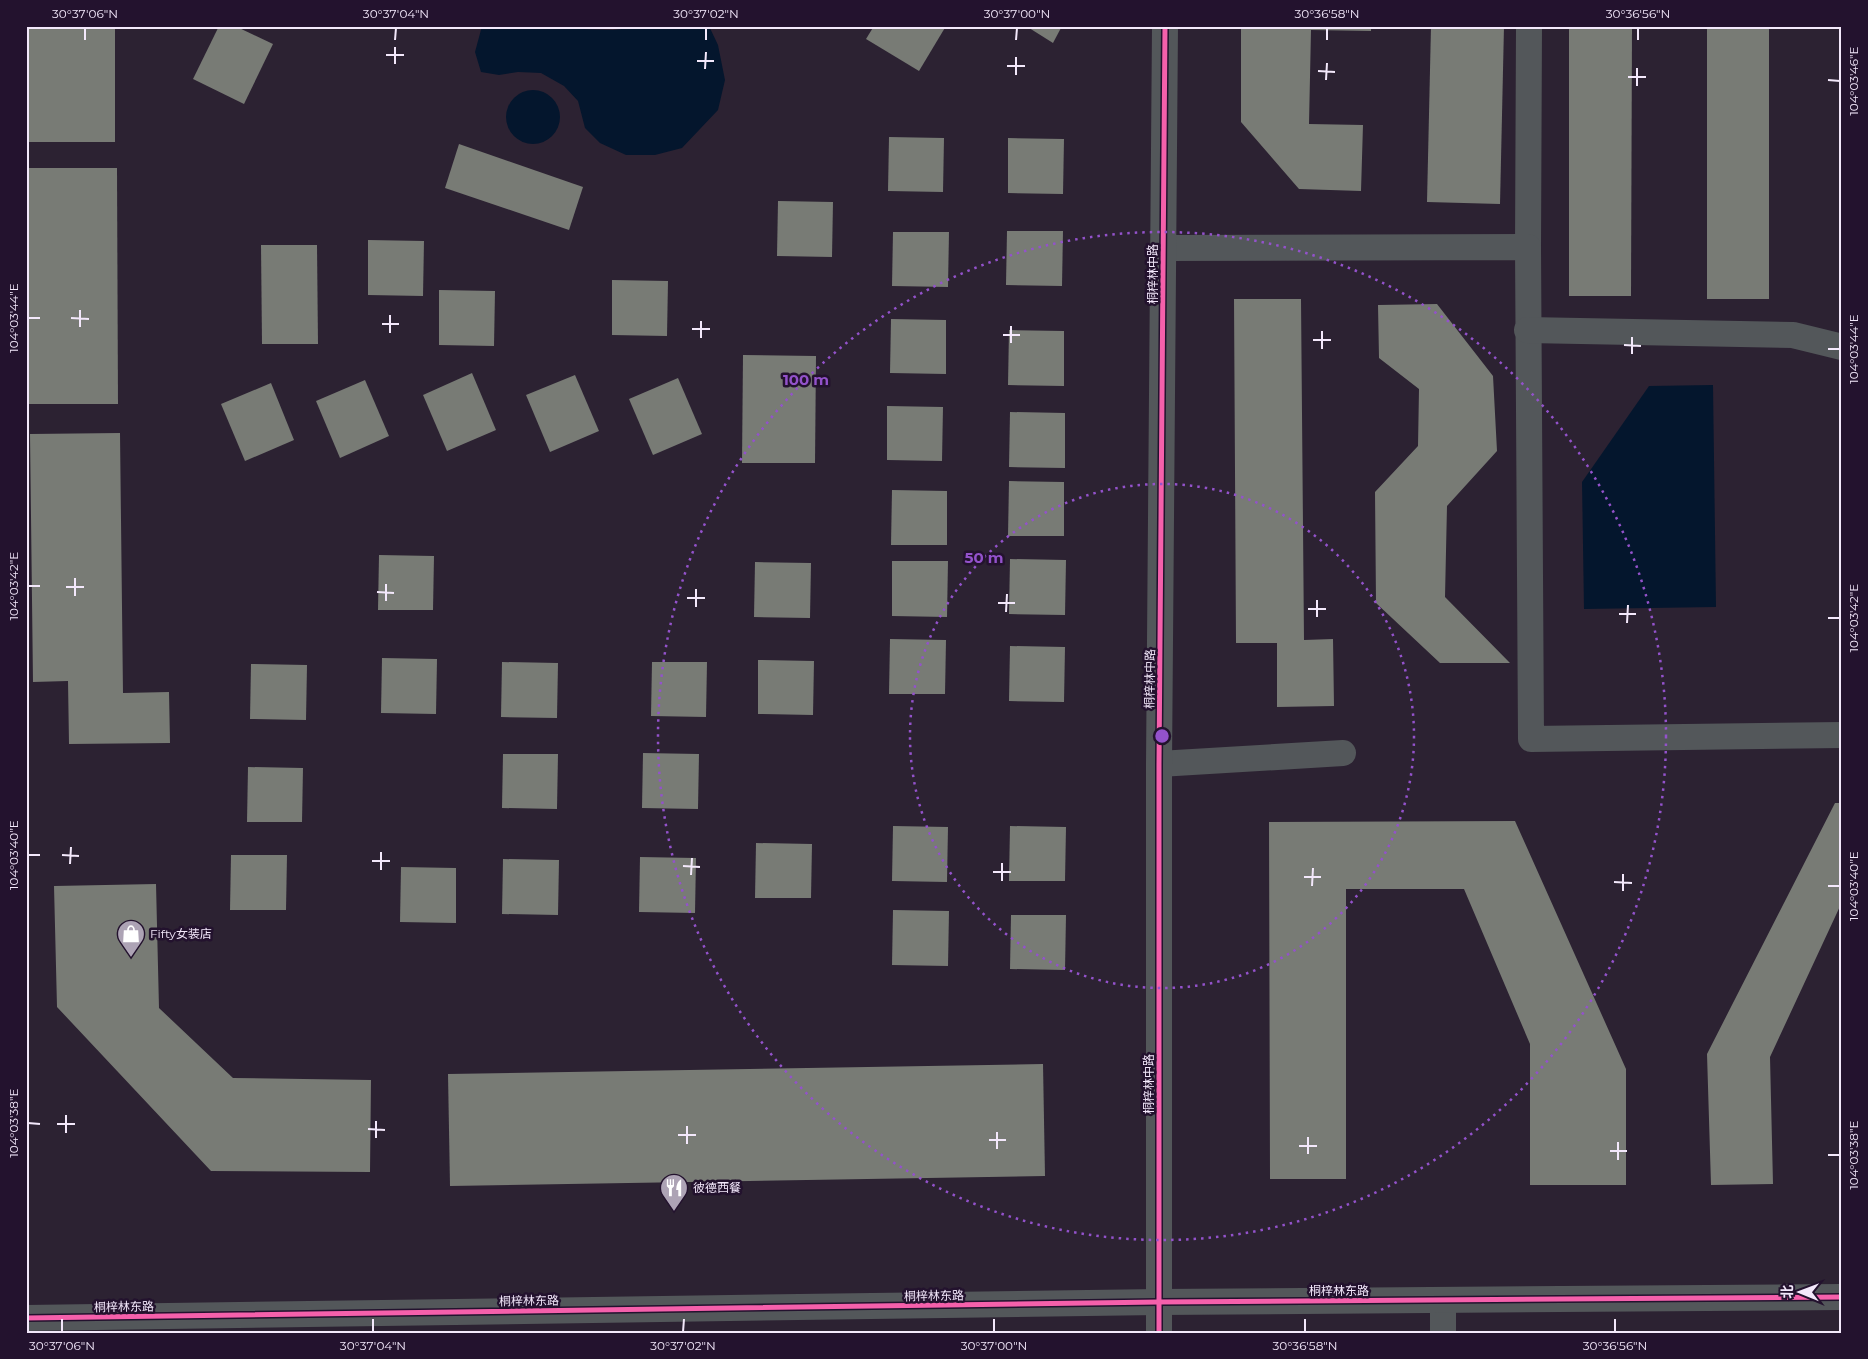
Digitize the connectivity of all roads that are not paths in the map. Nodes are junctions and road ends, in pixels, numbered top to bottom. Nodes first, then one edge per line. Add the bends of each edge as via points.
1 (1164, 26) edge
2 (1528, 26) edge
3 (1528, 247) junction
4 (1164, 248) junction
5 (1527, 330) junction
6 (1842, 348) edge
7 (1842, 735) edge
8 (1343, 753) dead end
9 (1159, 764) junction
10 (1842, 1297) edge
11 (1443, 1300) junction
12 (1159, 1302) junction
13 (26, 1318) edge
14 (1159, 1333) edge
15 (1443, 1333) edge

1 - 4 street, 桐梓林中路
2 - 3 street
3 - 4 street
3 - 5 street
4 - 9 street, 桐梓林中路
5 - 6 street via 1793,335
5 - 7 street via 1531,739
8 - 9 street
9 - 12 street, 桐梓林中路
10 - 11 street, 桐梓林东路
11 - 12 street, 桐梓林东路
11 - 15 street
12 - 13 street, 桐梓林东路
12 - 14 street, 桐梓林中路

